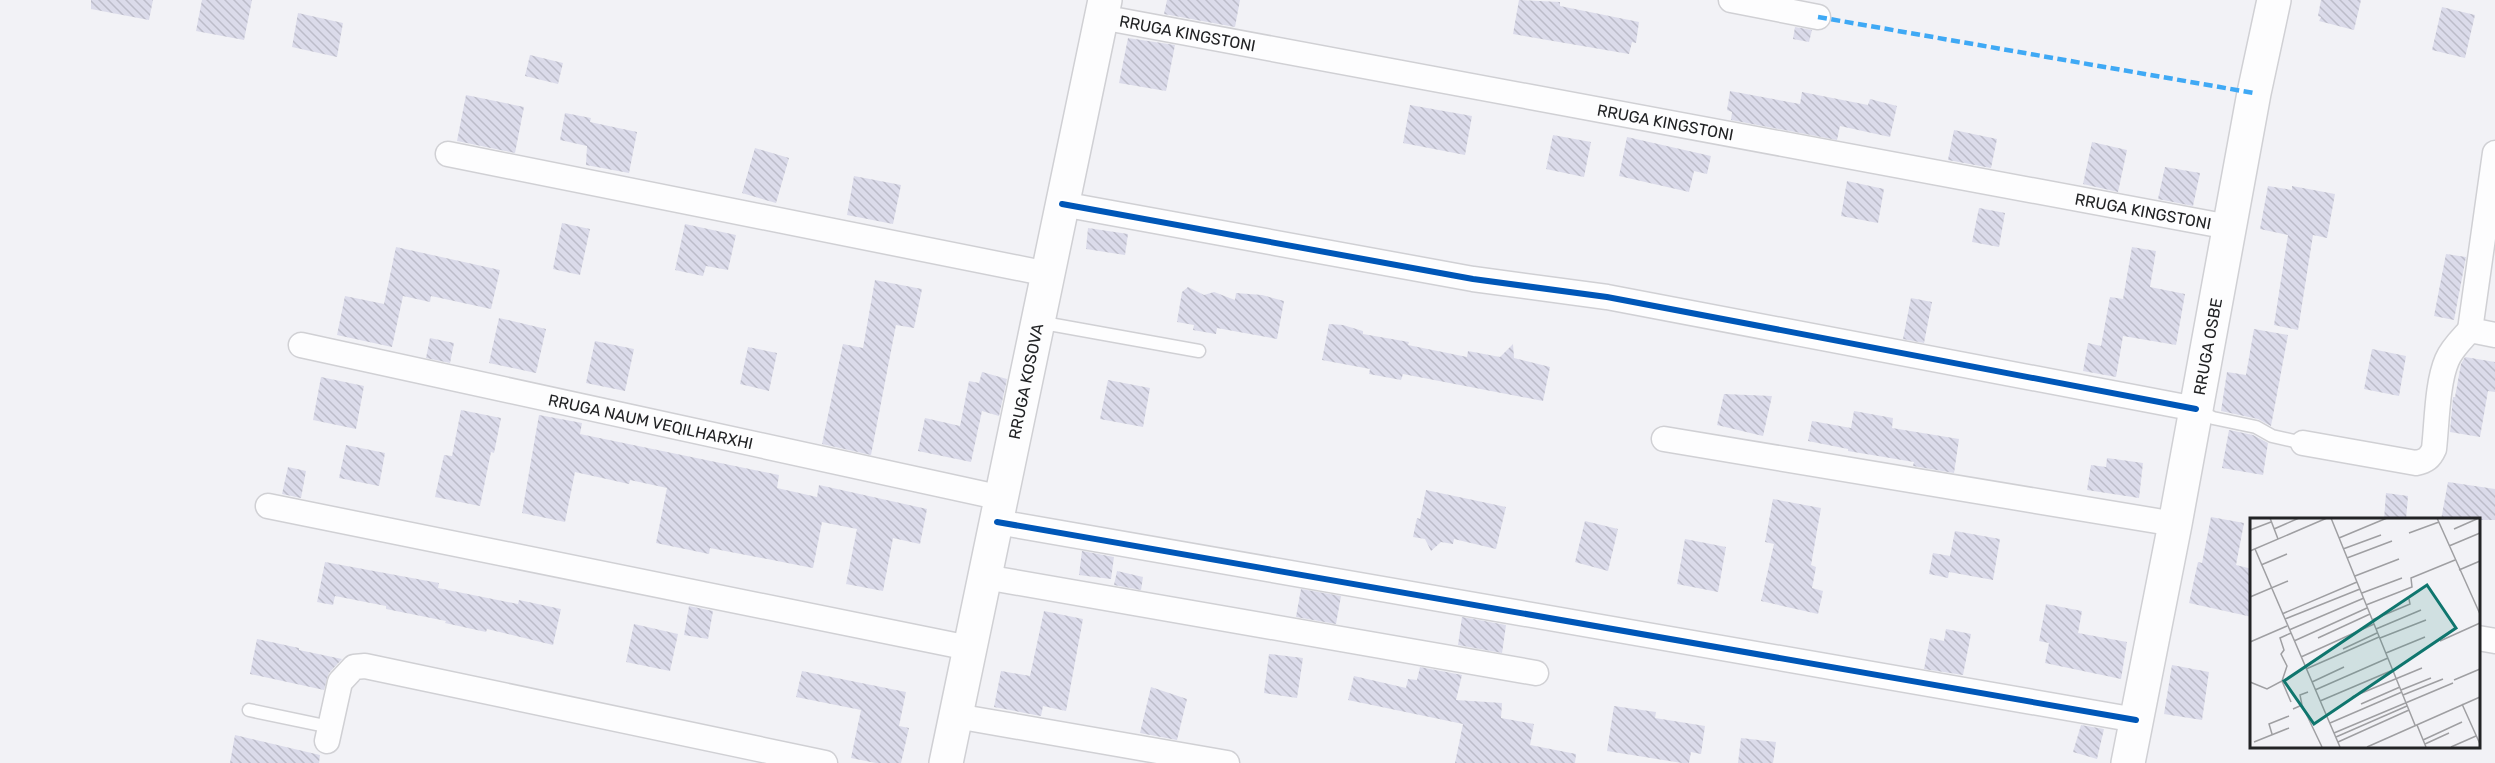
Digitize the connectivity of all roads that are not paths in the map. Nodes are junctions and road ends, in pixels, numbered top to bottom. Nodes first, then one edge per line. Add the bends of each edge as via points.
1 (1731, 0) edge
2 (2274, 0) edge
3 (1103, 8) edge
4 (1818, 16) dead end
5 (2495, 153) edge
6 (448, 154) dead end
7 (2493, 184) edge
8 (1062, 204) junction
9 (2229, 227) junction
10 (1048, 274) junction
11 (1038, 321) junction
12 (2470, 330) junction
13 (2495, 335) edge
14 (301, 345) dead end
15 (1199, 351) dead end
16 (2196, 409) junction
17 (1664, 439) dead end
18 (2303, 443) joint
19 (268, 506) dead end
20 (999, 510) junction
21 (2175, 524) junction
22 (985, 577) junction
23 (2480, 638) edge
24 (2495, 641) edge
25 (969, 648) junction
26 (1536, 673) dead end
27 (249, 710) dead end
28 (956, 716) junction
29 (2136, 720) junction
30 (329, 734) joint
31 (825, 763) edge
32 (946, 763) edge
33 (1227, 763) edge
34 (2128, 763) edge

1 - 4 street
2 - 9 street, RRUGA OSBE
3 - 8 street, RRUGA KOSOVA
3 - 9 street, RRUGA KINGSTONI
5 - 7 street
6 - 10 street
7 - 12 street
8 - 10 street, RRUGA KOSOVA
8 - 16 street via 1473,279 1606,297
9 - 16 street, RRUGA OSBE
10 - 11 street, RRUGA KOSOVA
11 - 15 lane
11 - 20 street, RRUGA KOSOVA
12 - 13 street
12 - 18 street via 2447,361 2434,449 2424,462
14 - 20 street, RRUGA NAUM VEQILHARXHI
16 - 18 lane via 2212,418
16 - 21 street, RRUGA OSBE
17 - 21 street
19 - 25 street
20 - 22 street, RRUGA KOSOVA
20 - 29 street, RRUGA NAUM VEQILHARXHI
21 - 29 street, RRUGA OSBE
22 - 25 street, RRUGA KOSOVA
22 - 26 street
23 - 24 street
25 - 28 street, RRUGA KOSOVA
27 - 30 lane
28 - 32 street, RRUGA KOSOVA
28 - 33 street
29 - 34 street, RRUGA OSBE
30 - 31 street via 340,682 354,667 365,666

